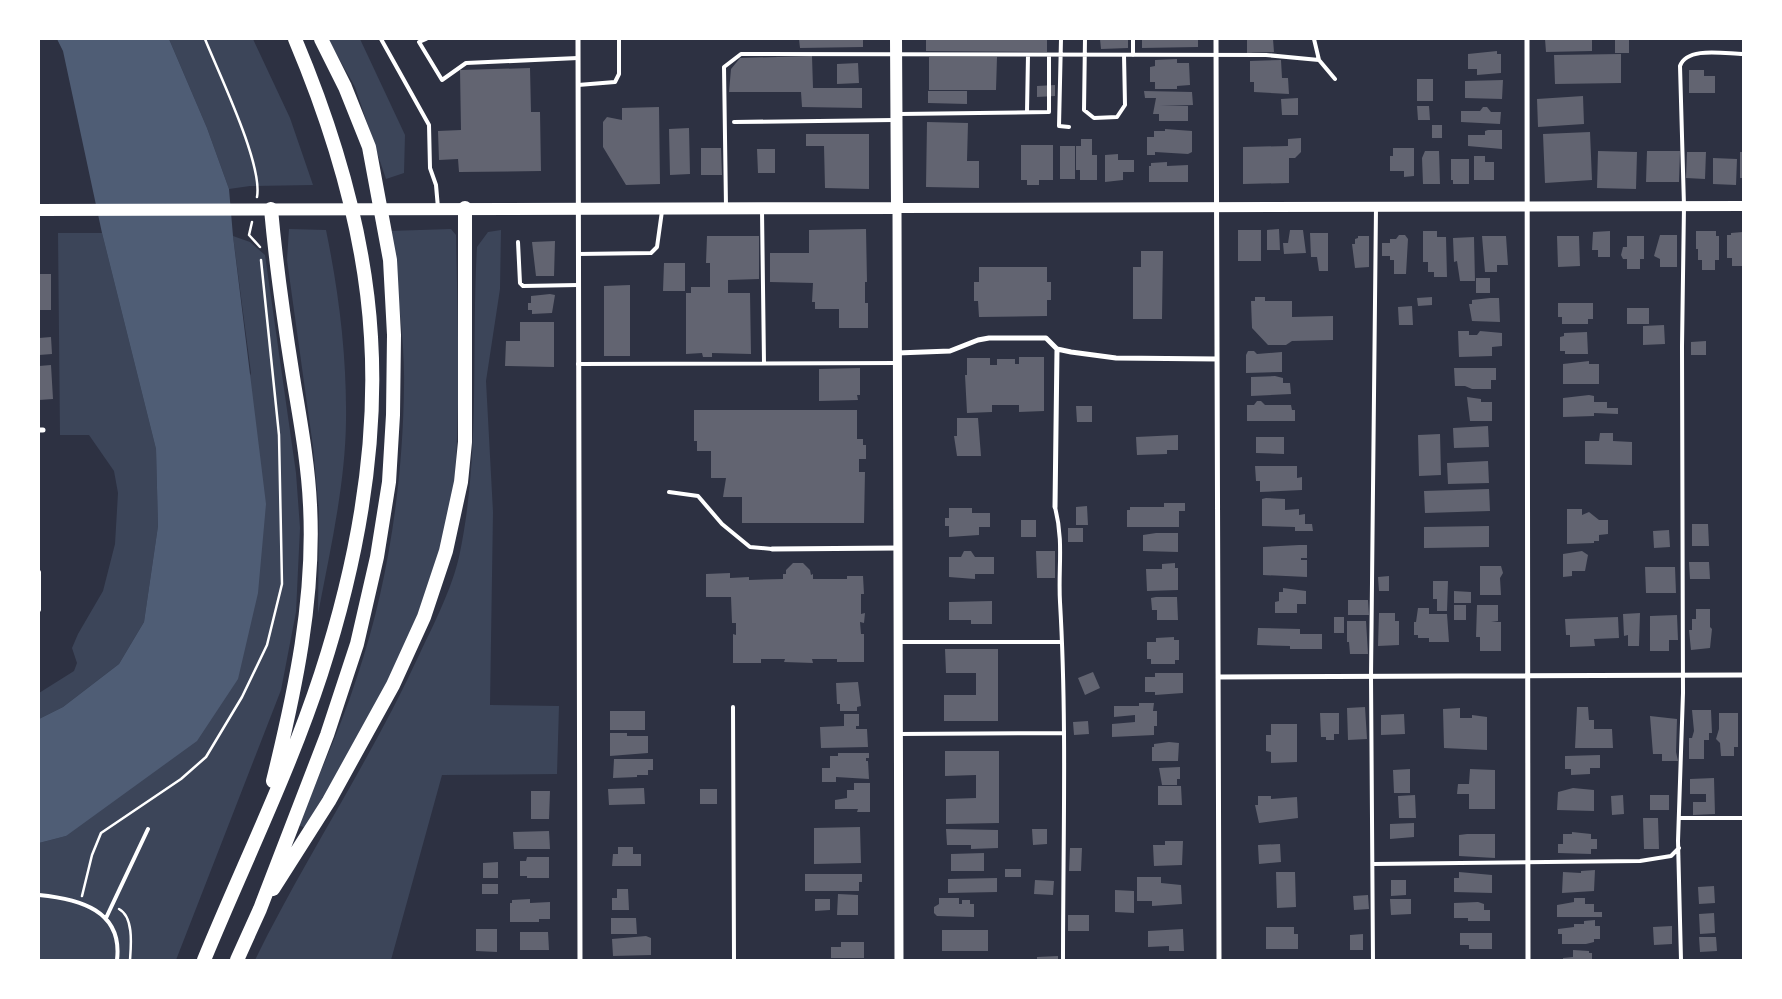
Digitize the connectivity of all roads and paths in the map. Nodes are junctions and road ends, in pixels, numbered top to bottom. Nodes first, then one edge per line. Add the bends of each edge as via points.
1 (205, 39) edge
2 (295, 39) edge
3 (321, 39) edge
4 (381, 39) edge
5 (426, 39) edge
6 (578, 39) edge
7 (620, 39) edge
8 (896, 39) edge
9 (1061, 39) edge
10 (1085, 39) edge
11 (1133, 39) edge
12 (1216, 39) edge
13 (1314, 39) edge
14 (1527, 39) edge
15 (418, 40) edge
16 (896, 53) junction
17 (1743, 54) edge
18 (1028, 55) junction
19 (1124, 55) junction
20 (1134, 55) junction
21 (1216, 55) junction
22 (1049, 56) junction
23 (1060, 56) junction
24 (1085, 56) junction
25 (578, 58) junction
26 (1320, 60) junction
27 (1335, 79) dead end
28 (578, 86) junction
29 (1027, 112) junction
30 (897, 117) junction
31 (734, 122) dead end
32 (1069, 127) dead end
33 (1376, 206) junction
34 (1526, 206) junction
35 (1684, 206) junction
36 (1743, 206) edge
37 (1217, 207) junction
38 (271, 208) junction
39 (438, 208) junction
40 (465, 208) junction
41 (897, 208) junction
42 (255, 209) junction
43 (578, 209) junction
44 (662, 209) junction
45 (39, 210) edge
46 (726, 210) junction
47 (762, 210) junction
48 (518, 242) dead end
49 (578, 254) junction
50 (578, 285) junction
51 (1057, 349) junction
52 (897, 358) junction
53 (1217, 359) junction
54 (764, 363) junction
55 (578, 364) junction
56 (669, 492) dead end
57 (1055, 507) joint
58 (898, 548) junction
59 (772, 549) joint
60 (39, 572) edge
61 (39, 610) edge
62 (899, 642) junction
63 (1062, 642) junction
64 (1526, 676) junction
65 (1682, 676) junction
66 (1743, 676) edge
67 (1218, 677) junction
68 (1371, 677) junction
69 (733, 708) dead end
70 (1063, 733) junction
71 (899, 734) junction
72 (1680, 818) junction
73 (1743, 818) edge
74 (263, 821) junction
75 (148, 829) dead end
76 (1679, 848) junction
77 (1527, 861) junction
78 (1373, 864) junction
79 (39, 895) edge
80 (80, 901) junction
81 (114, 906) junction
82 (260, 909) junction
83 (106, 918) junction
84 (117, 960) edge
85 (130, 960) edge
86 (204, 960) edge
87 (237, 960) edge
88 (580, 960) edge
89 (734, 960) edge
90 (899, 960) edge
91 (1063, 960) edge
92 (1219, 960) edge
93 (1373, 960) edge
94 (1528, 960) edge
95 (1682, 960) edge

1 - 42 path via 249,148 259,186
2 - 74 highway via 321,100 351,202 371,336 372,410 367,474 355,546 321,674
3 - 82 highway via 369,147 390,260 394,415 389,482 377,557 357,644 327,735
4 - 39 lane via 428,125 430,168
5 - 15 lane
6 - 25 street
7 - 28 lane via 619,74 615,82
8 - 16 highway
9 - 23 lane
10 - 24 lane
11 - 20 lane
12 - 21 street
13 - 26 lane
14 - 34 street
15 - 25 lane via 442,80 466,63
16 - 18 lane
16 - 30 highway
16 - 46 lane via 741,54 724,67
17 - 35 lane via 1693,54 1682,60 1679,78
18 - 22 lane
18 - 29 lane
19 - 20 lane
19 - 24 lane
19 - 24 lane via 1125,106 1117,117 1094,118 1084,110
20 - 21 lane
21 - 26 lane via 1274,55
21 - 37 street
22 - 23 lane
22 - 29 lane via 1049,112
23 - 24 lane
23 - 32 lane via 1058,126
25 - 28 street
26 - 27 lane
28 - 43 street
29 - 30 lane
30 - 31 lane
30 - 41 highway
33 - 34 main road
33 - 37 main road
33 - 68 lane
34 - 35 main road
34 - 64 street
35 - 36 main road
35 - 65 lane
37 - 41 main road
37 - 53 street
38 - 39 highway
38 - 42 highway
38 - 74 highway via 278,284 308,480 311,558 306,614 289,715
39 - 40 highway
40 - 43 highway
40 - 82 highway via 465,442 461,482 446,551 424,618 393,685 329,801
41 - 47 highway
41 - 52 street
42 - 45 highway
42 - 80 path via 249,235 260,244 279,435 282,584 267,645 242,697 206,757 181,779 101,833
43 - 44 highway
43 - 49 street
44 - 46 highway
44 - 49 lane via 657,247 651,253
46 - 47 highway
47 - 54 lane
48 - 50 lane via 520,283 523,286
49 - 50 street
50 - 55 street
51 - 52 street via 1046,338 989,338 950,351
51 - 53 street via 1116,358
51 - 57 street
52 - 54 lane
52 - 58 street
53 - 67 street
54 - 55 lane
55 - 88 street
56 - 59 lane via 698,496 722,524 750,547
57 - 63 lane via 1061,532 1059,595
58 - 59 street
58 - 62 street
60 - 61 lane
62 - 63 lane
62 - 71 street
63 - 70 lane
64 - 65 street
64 - 68 street
64 - 77 street
65 - 66 street
65 - 72 lane
67 - 68 street
67 - 92 street
68 - 78 lane
69 - 89 lane
70 - 71 lane
70 - 91 lane
71 - 90 street
72 - 73 lane
72 - 76 lane
74 - 86 highway
75 - 81 lane
76 - 77 lane via 1671,856 1640,861
76 - 95 lane
77 - 78 lane
77 - 94 street
78 - 93 lane
79 - 80 lane
80 - 83 lane
81 - 83 lane
81 - 85 path via 123,911 128,922
82 - 87 highway
83 - 84 lane via 114,930

